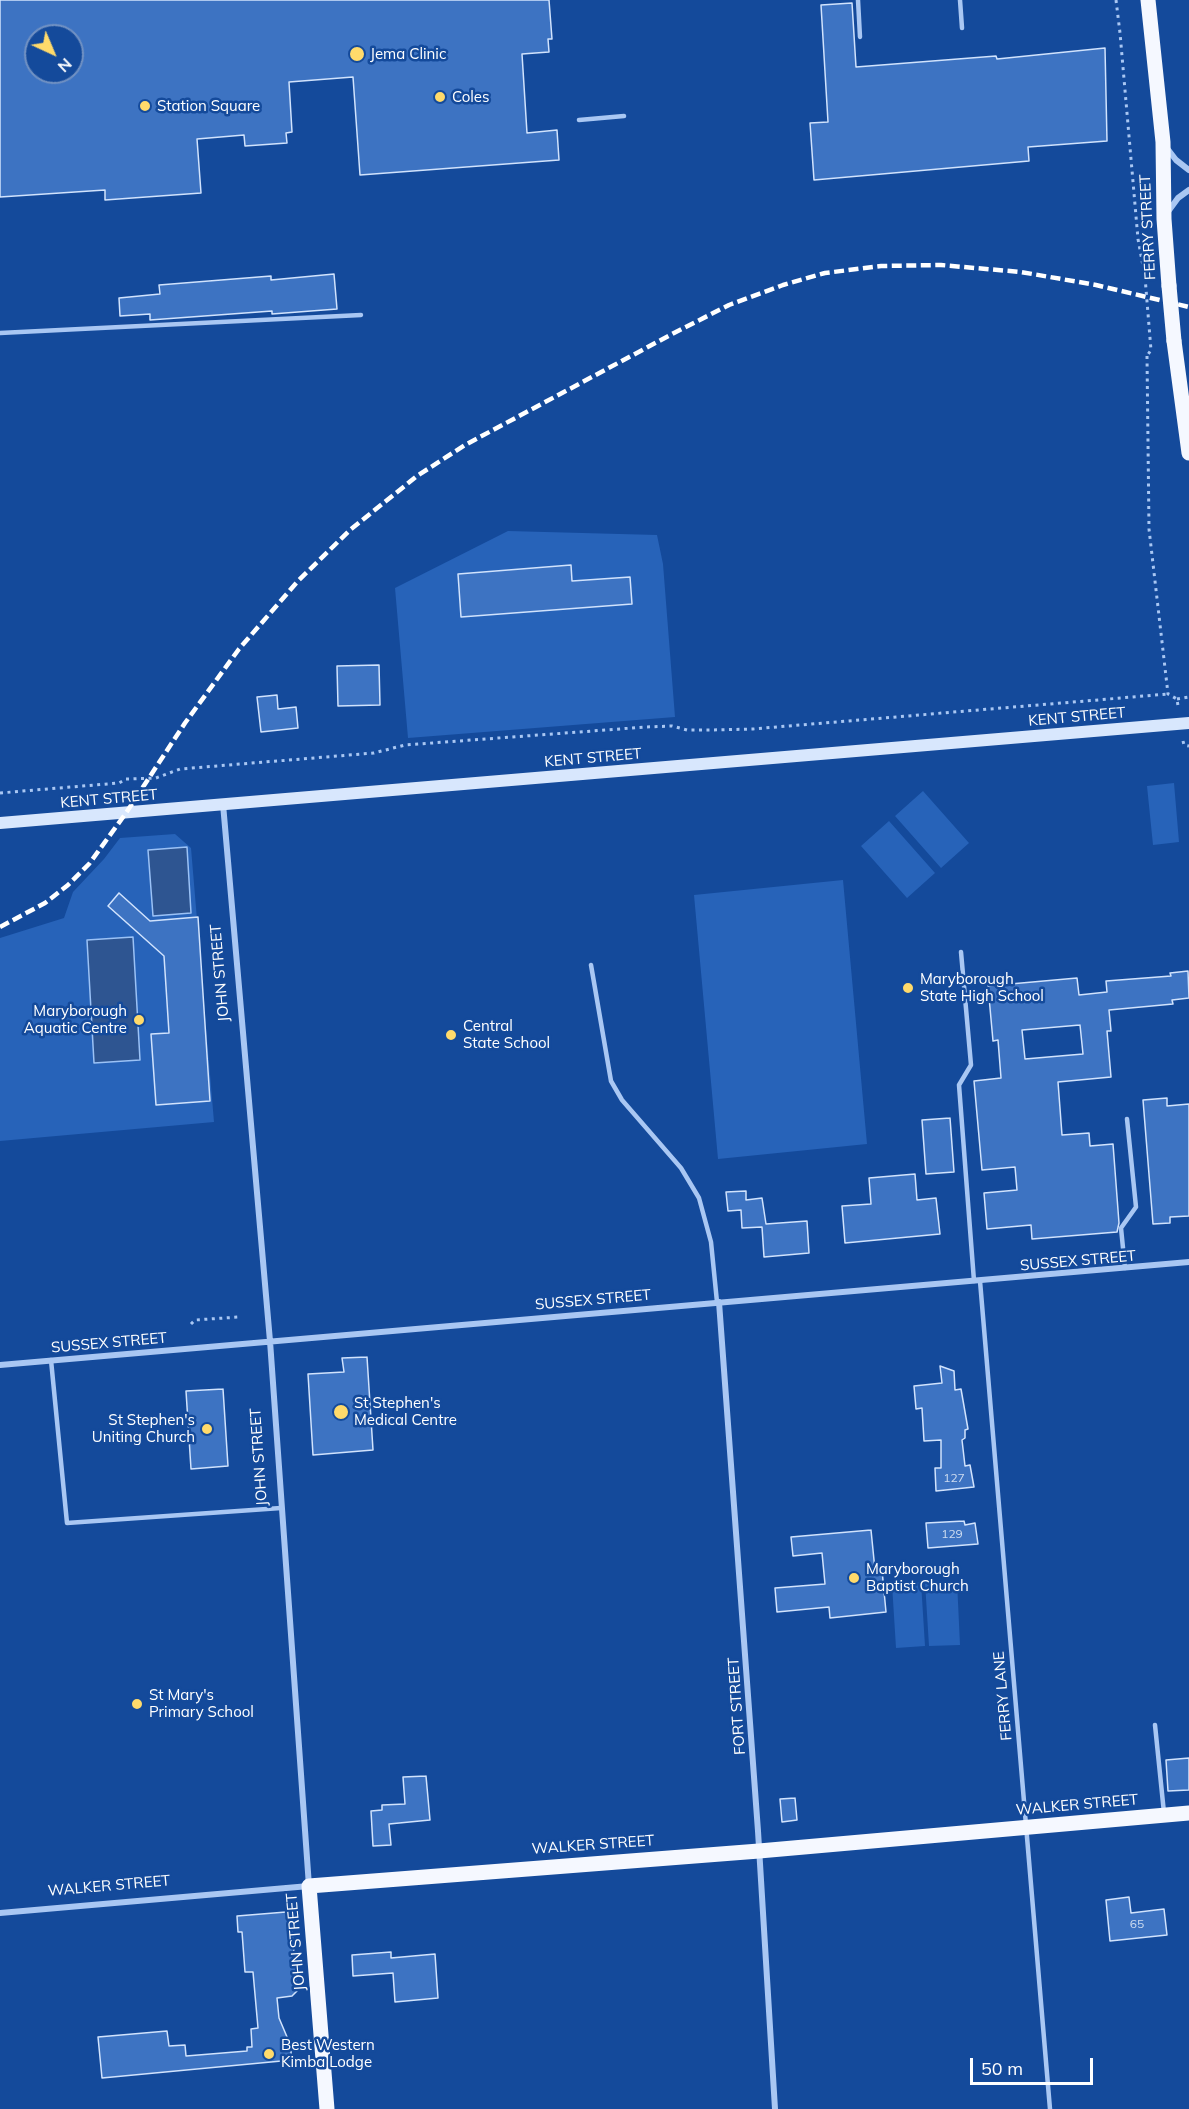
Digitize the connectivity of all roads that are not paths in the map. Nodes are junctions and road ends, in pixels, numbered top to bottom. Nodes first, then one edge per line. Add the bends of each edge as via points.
1 (858, 0) edge
2 (960, 0) edge
3 (1148, 0) edge
4 (962, 28) dead end
5 (860, 37) dead end
6 (624, 116) dead end
7 (579, 120) dead end
8 (1162, 142) junction
9 (1189, 170) edge
10 (1189, 190) edge
11 (1164, 219) junction
12 (361, 315) dead end
13 (0, 333) edge
14 (1186, 410) edge
15 (1189, 453) edge
16 (1189, 723) edge
17 (223, 804) junction
18 (0, 823) edge
19 (961, 952) dead end
20 (591, 965) dead end
21 (1127, 1119) dead end
22 (1189, 1262) edge
23 (1125, 1268) junction
24 (977, 1282) junction
25 (718, 1302) junction
26 (270, 1341) junction
27 (51, 1360) junction
28 (0, 1365) edge
29 (281, 1508) junction
30 (1155, 1725) dead end
31 (1189, 1813) edge
32 (1164, 1816) junction
33 (1026, 1827) junction
34 (759, 1851) junction
35 (309, 1886) junction
36 (0, 1913) edge
37 (327, 2109) edge
38 (775, 2109) edge
39 (1050, 2109) edge

1 - 5 lane
2 - 4 lane
3 - 8 main road, FERRY STREET
6 - 7 lane
8 - 9 street
8 - 11 main road, FERRY STREET
10 - 11 street via 1178,198
11 - 14 main road, FERRY STREET, bridge via 1174,341
12 - 13 lane
14 - 15 main road, FERRY STREET
16 - 17 main road, KENT STREET
17 - 18 main road, KENT STREET
17 - 26 street, JOHN STREET
19 - 24 lane, FERRY LANE via 971,1065 959,1085
20 - 25 lane via 610,1081 681,1168 699,1197 711,1242
21 - 23 lane via 1136,1207 1120,1228
22 - 23 street, SUSSEX STREET
23 - 24 street, SUSSEX STREET
24 - 25 street, SUSSEX STREET
24 - 33 lane, FERRY LANE
25 - 26 street, SUSSEX STREET
25 - 34 street, FORT STREET
26 - 27 street, SUSSEX STREET
26 - 29 street, JOHN STREET
27 - 28 street, SUSSEX STREET
27 - 29 lane via 67,1523
29 - 35 street, JOHN STREET
30 - 32 lane
31 - 32 main road, WALKER STREET
32 - 33 main road, WALKER STREET
33 - 34 main road, WALKER STREET
33 - 39 lane, FERRY LANE
34 - 35 main road, WALKER STREET
34 - 38 street, FORT STREET
35 - 36 street, WALKER STREET
35 - 37 main road, JOHN STREET

